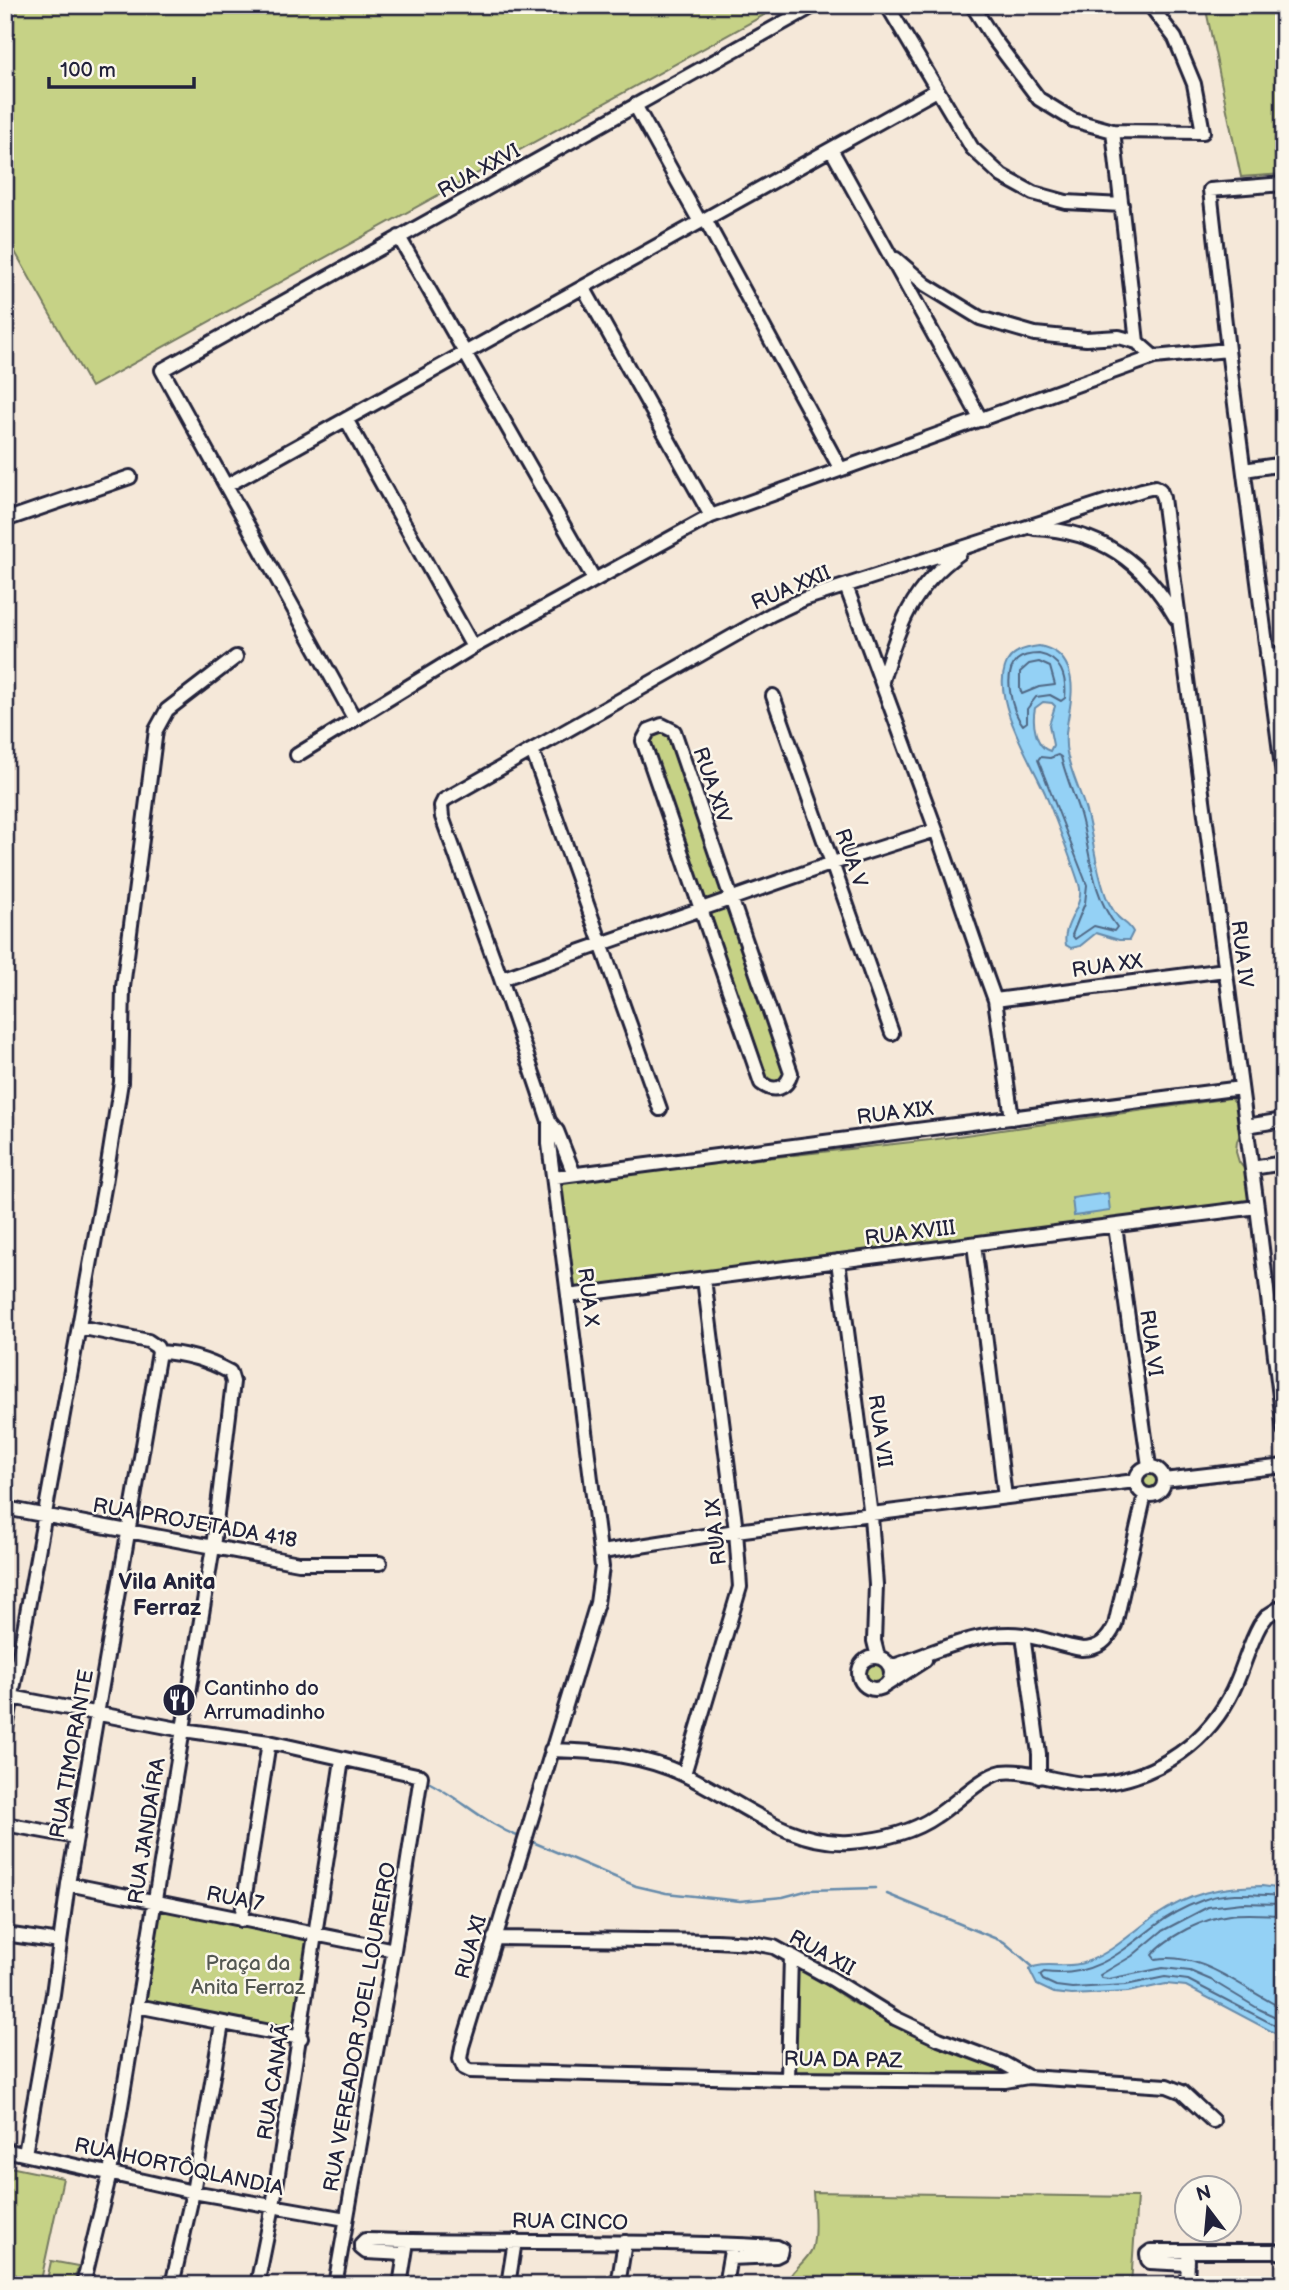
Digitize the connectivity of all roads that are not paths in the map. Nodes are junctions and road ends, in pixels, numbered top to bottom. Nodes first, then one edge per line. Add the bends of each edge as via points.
1 (815, 5) edge
2 (887, 5) edge
3 (972, 5) edge
4 (1150, 5) edge
5 (936, 90) junction
6 (635, 106) junction
7 (1113, 131) junction
8 (831, 149) junction
9 (1284, 184) edge
10 (1122, 205) junction
11 (703, 220) junction
12 (399, 237) junction
13 (888, 252) junction
14 (583, 287) junction
15 (1138, 342) junction
16 (1228, 350) junction
17 (466, 352) junction
18 (1154, 357) junction
19 (346, 419) junction
20 (981, 420) junction
21 (1284, 464) edge
22 (840, 468) junction
23 (1244, 470) junction
24 (130, 477) dead end
25 (226, 486) junction
26 (1155, 487) joint
27 (711, 516) junction
28 (5, 520) edge
29 (1027, 527) junction
30 (969, 546) junction
31 (594, 579) junction
32 (846, 586) junction
33 (1180, 624) junction
34 (473, 647) junction
35 (1284, 654) edge
36 (1267, 655) junction
37 (236, 657) dead end
38 (882, 681) junction
39 (773, 696) dead end
40 (355, 718) junction
41 (532, 750) junction
42 (297, 755) dead end
43 (1284, 783) edge
44 (467, 785) joint
45 (936, 830) junction
46 (833, 863) junction
47 (731, 898) junction
48 (701, 908) junction
49 (601, 944) junction
50 (1225, 970) junction
51 (501, 979) junction
52 (995, 1000) junction
53 (892, 1033) dead end
54 (1241, 1088) junction
55 (660, 1109) dead end
56 (1012, 1118) junction
57 (1284, 1120) edge
58 (549, 1121) junction
59 (1246, 1126) junction
60 (1284, 1163) edge
61 (1252, 1168) junction
62 (574, 1174) junction
63 (554, 1177) junction
64 (1257, 1207) junction
65 (1115, 1226) junction
66 (974, 1244) junction
67 (838, 1261) junction
68 (704, 1279) junction
69 (568, 1296) junction
70 (79, 1327) junction
71 (159, 1357) junction
72 (1284, 1430) edge
73 (1149, 1466) junction
74 (1284, 1466) edge
75 (1164, 1480) junction
76 (1135, 1481) junction
77 (1145, 1494) junction
78 (1006, 1497) junction
79 (5, 1508) edge
80 (44, 1515) junction
81 (871, 1516) junction
82 (130, 1530) junction
83 (736, 1531) junction
84 (213, 1546) junction
85 (602, 1552) junction
86 (380, 1563) dead end
87 (1284, 1605) edge
88 (875, 1607) junction
89 (1023, 1635) junction
90 (934, 1653) junction
91 (878, 1657) junction
92 (862, 1663) junction
93 (890, 1667) junction
94 (886, 1685) junction
95 (9, 1697) edge
96 (99, 1713) junction
97 (183, 1730) junction
98 (5, 1734) edge
99 (269, 1742) junction
100 (551, 1750) junction
101 (342, 1760) junction
102 (684, 1774) junction
103 (1039, 1777) junction
104 (5, 1824) edge
105 (76, 1837) junction
106 (524, 1837) joint
107 (68, 1884) junction
108 (155, 1903) junction
109 (242, 1920) junction
110 (5, 1934) edge
111 (314, 1934) junction
112 (494, 1938) junction
113 (60, 1942) junction
114 (394, 1950) junction
115 (791, 1955) junction
116 (137, 2006) junction
117 (222, 2024) junction
118 (300, 2038) junction
119 (462, 2064) joint
120 (1028, 2077) junction
121 (788, 2080) junction
122 (1213, 2121) dead end
123 (5, 2150) edge
124 (25, 2154) junction
125 (110, 2172) junction
126 (193, 2192) junction
127 (273, 2206) junction
128 (346, 2219) junction
129 (515, 2241) junction
130 (625, 2242) junction
131 (732, 2244) junction
132 (1284, 2254) edge
133 (730, 2258) junction
134 (83, 2285) edge
135 (172, 2285) edge
136 (257, 2285) edge
137 (335, 2285) edge
138 (400, 2285) edge
139 (508, 2285) edge
140 (618, 2285) edge
141 (726, 2285) edge
142 (1187, 2285) edge

1 - 6 street, RUA XXVI
2 - 5 street
3 - 7 street via 1039,99 1073,120
4 - 7 street via 1175,38 1194,84 1203,132
5 - 8 street
5 - 10 street via 972,148 1002,176 1033,193 1066,202
6 - 11 street
6 - 12 street, RUA XXVI
7 - 10 street
8 - 11 street
8 - 13 street
9 - 16 street via 1210,190
10 - 15 street
11 - 14 street
11 - 22 street
12 - 17 street
12 - 25 street, RUA XXVI via 162,370
13 - 15 street via 926,285 980,318 1035,334 1119,337
13 - 20 street
14 - 17 street
14 - 27 street
15 - 18 street
16 - 18 street
16 - 23 street
17 - 19 street
17 - 31 street
18 - 20 street
19 - 25 street
19 - 34 street
20 - 22 street
21 - 23 street
22 - 27 street
23 - 36 street
24 - 28 street
25 - 40 street
26 - 29 street, RUA XXII
26 - 33 street, RUA IV via 1163,498
27 - 31 street
29 - 30 street, RUA XXII
29 - 33 street via 1080,535 1129,559 1155,584
30 - 32 street, RUA XXII
30 - 38 street via 923,585 906,613
31 - 34 street
32 - 38 street
32 - 41 street, RUA XXII via 772,614
33 - 50 street, RUA IV
34 - 40 street
35 - 36 street
36 - 43 street
37 - 70 street via 167,710 156,730 123,987 121,1082
38 - 45 street
39 - 46 street, RUA V
40 - 42 street
41 - 44 street, RUA XXII
41 - 49 street
44 - 51 street, RUA X via 444,800 440,811
45 - 46 street
45 - 52 street
46 - 47 street
46 - 53 street, RUA V
47 - 48 street
47 - 48 street, RUA XIV via 674,731 655,726 643,741
47 - 48 street, RUA XIV via 791,1073 779,1088 761,1083
48 - 49 street
49 - 51 street
49 - 55 street
50 - 52 street, RUA XX
50 - 54 street, RUA IV
51 - 58 street, RUA X
52 - 56 street
54 - 56 street, RUA XIX
54 - 59 street, RUA IV
56 - 62 street, RUA XIX
57 - 59 street
58 - 62 street
58 - 63 street, RUA X
59 - 61 street, RUA IV
60 - 61 street
61 - 64 street, RUA IV
62 - 63 street, RUA XIX
63 - 69 street, RUA X
64 - 65 street, RUA XVIII
64 - 72 street, RUA IV
65 - 66 street, RUA XVIII
65 - 73 street, RUA VI
66 - 67 street, RUA XVIII
66 - 78 street
67 - 68 street, RUA XVIII
67 - 81 street, RUA VII
68 - 69 street, RUA XVIII
68 - 83 street, RUA IX
69 - 85 street, RUA X
70 - 71 street via 148,1341 157,1347
70 - 80 street
71 - 82 street, RUA TIMORANTE
71 - 84 street, RUA JANDAÍRA via 172,1353 216,1365 230,1372 233,1382
73 - 75 street
73 - 76 street via 1140,1470
74 - 75 street
75 - 77 street via 1158,1492
76 - 77 street
76 - 78 street
77 - 89 street via 1115,1625 1106,1640 1087,1649
78 - 81 street
79 - 80 street, RUA PROJETADA 418
80 - 82 street, RUA PROJETADA 418
80 - 95 street
81 - 83 street
81 - 88 street, RUA VII
82 - 84 street, RUA PROJETADA 418
82 - 96 street, RUA TIMORANTE
83 - 85 street
83 - 102 street, RUA IX via 738,1598
84 - 86 street, RUA PROJETADA 418 via 299,1563
84 - 97 street, RUA JANDAÍRA
85 - 100 street, RUA X via 597,1603
87 - 103 street via 1260,1625 1221,1712 1180,1754 1158,1768 1109,1782 1070,1783
88 - 91 street
88 - 92 street
89 - 90 street via 978,1637
89 - 103 street
90 - 93 street
90 - 94 street
91 - 92 street
91 - 93 street
92 - 94 street via 858,1672 863,1685 876,1689
93 - 94 street
95 - 96 street
95 - 98 street
96 - 97 street
96 - 105 street, RUA TIMORANTE
97 - 99 street
97 - 108 street, RUA JANDAÍRA
99 - 101 street
99 - 109 street
100 - 102 street via 631,1757
100 - 106 street, RUA X
101 - 111 street, RUA CANAÃ
101 - 114 street, RUA VEREADOR JOEL LOUREIRO via 421,1776
102 - 103 street via 788,1831 848,1842 899,1833 924,1823 994,1774
104 - 105 street
105 - 107 street, RUA TIMORANTE
106 - 112 street, RUA XI
107 - 108 street, RUA 7
107 - 113 street, RUA TIMORANTE
108 - 109 street, RUA 7
108 - 116 street, RUA JANDAÍRA
109 - 111 street, RUA 7
110 - 113 street
111 - 114 street, RUA 7
111 - 118 street, RUA CANAÃ
112 - 115 street, RUA XII via 753,1943
112 - 119 street, RUA XI via 462,2048
113 - 124 street, RUA TIMORANTE
114 - 128 street, RUA VEREADOR JOEL LOUREIRO
115 - 120 street, RUA XII via 895,2018
115 - 121 street
116 - 117 street
116 - 125 street, RUA JANDAÍRA
117 - 118 street
117 - 126 street
118 - 127 street, RUA CANAÃ
119 - 121 street, RUA DA PAZ via 470,2071
120 - 121 street, RUA DA PAZ via 1005,2081
120 - 122 street, RUA DA PAZ via 1167,2086 1182,2092
123 - 124 street, RUA HORTÔQLANDIA
124 - 125 street, RUA HORTÔQLANDIA
125 - 126 street, RUA HORTÔQLANDIA
125 - 134 street, RUA JANDAÍRA
126 - 127 street, RUA HORTÔQLANDIA
126 - 135 street
127 - 128 street, RUA HORTÔQLANDIA
127 - 136 street, RUA CANAÃ
128 - 137 street, RUA VEREADOR JOEL LOUREIRO
129 - 130 street, RUA CINCO
129 - 138 street, RUA CINCO via 406,2247
129 - 139 street
130 - 131 street, RUA CINCO
130 - 140 street
131 - 133 street
131 - 133 street, RUA CINCO via 777,2246 781,2252 778,2256
132 - 142 street via 1188,2258
133 - 141 street

